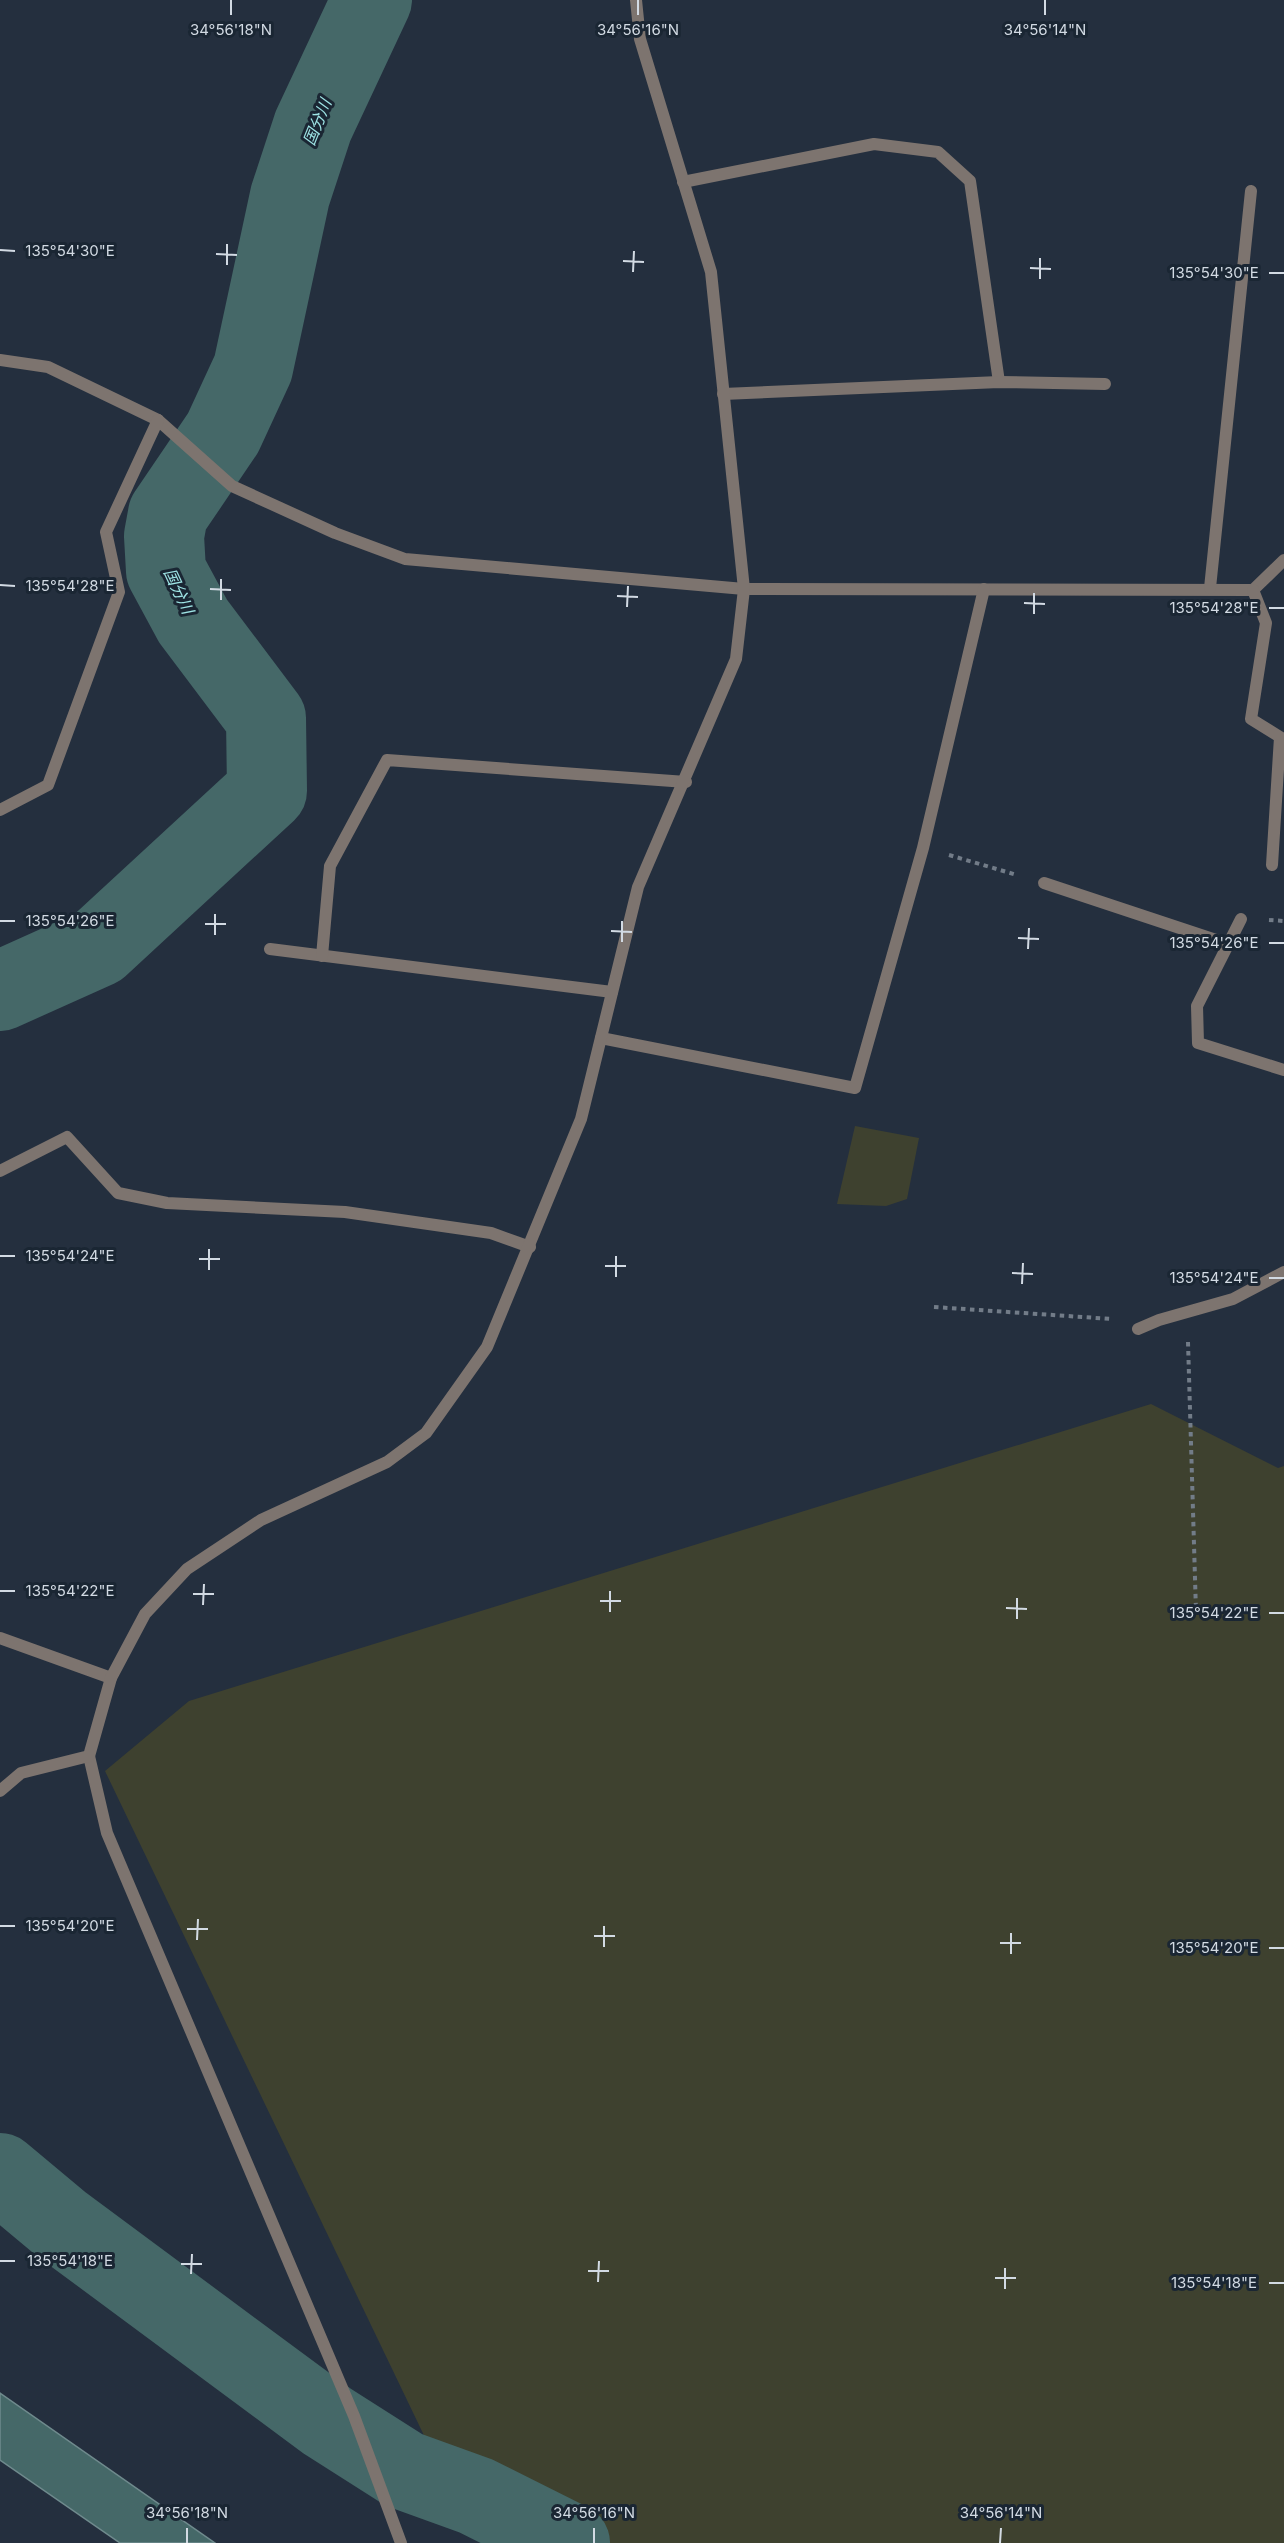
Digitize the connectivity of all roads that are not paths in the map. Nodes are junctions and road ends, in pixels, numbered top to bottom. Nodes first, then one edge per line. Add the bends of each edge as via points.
1 (636, 0) edge
2 (683, 182) junction
3 (1251, 191) dead end
4 (0, 360) edge
5 (999, 382) junction
6 (1105, 384) dead end
7 (723, 394) junction
8 (158, 420) junction
9 (1284, 560) edge
10 (1210, 588) junction
11 (744, 589) junction
12 (984, 589) junction
13 (1253, 590) junction
14 (686, 782) junction
15 (0, 810) edge
16 (1272, 865) dead end
17 (1044, 883) road end
18 (1241, 919) dead end
19 (1228, 944) junction
20 (270, 949) dead end
21 (322, 956) junction
22 (612, 992) junction
23 (601, 1038) junction
24 (1284, 1070) edge
25 (0, 1171) edge
26 (530, 1247) junction
27 (1284, 1272) edge
28 (1137, 1329) road end
29 (0, 1638) edge
30 (111, 1678) junction
31 (89, 1756) junction
32 (0, 1791) edge
33 (401, 2543) edge

1 - 2 street via 640,39
2 - 5 street via 874,144 938,152 970,181
2 - 7 street via 711,272
3 - 10 street
4 - 8 street via 48,367
5 - 6 street
5 - 7 street
7 - 11 street
8 - 11 street via 232,486 335,533 405,559
8 - 15 street via 106,532 119,592 48,785
9 - 13 street
10 - 12 street
10 - 13 street
11 - 12 street
11 - 14 street via 736,659
12 - 23 street via 923,848 855,1088
13 - 16 street via 1266,622 1251,719 1280,737
14 - 21 street via 387,760 330,866
14 - 22 street via 638,887
17 - 19 street
18 - 19 street
19 - 24 street via 1197,1006 1198,1043
20 - 21 street
21 - 22 street
22 - 23 street
23 - 26 street via 581,1119
25 - 26 street via 67,1137 118,1194 167,1203 345,1212 491,1233
26 - 30 street via 487,1347 426,1433 387,1462 261,1520 187,1569 145,1614
27 - 28 street via 1233,1299
29 - 30 street
30 - 31 street
31 - 32 street via 21,1773
31 - 33 street via 107,1833 354,2416

